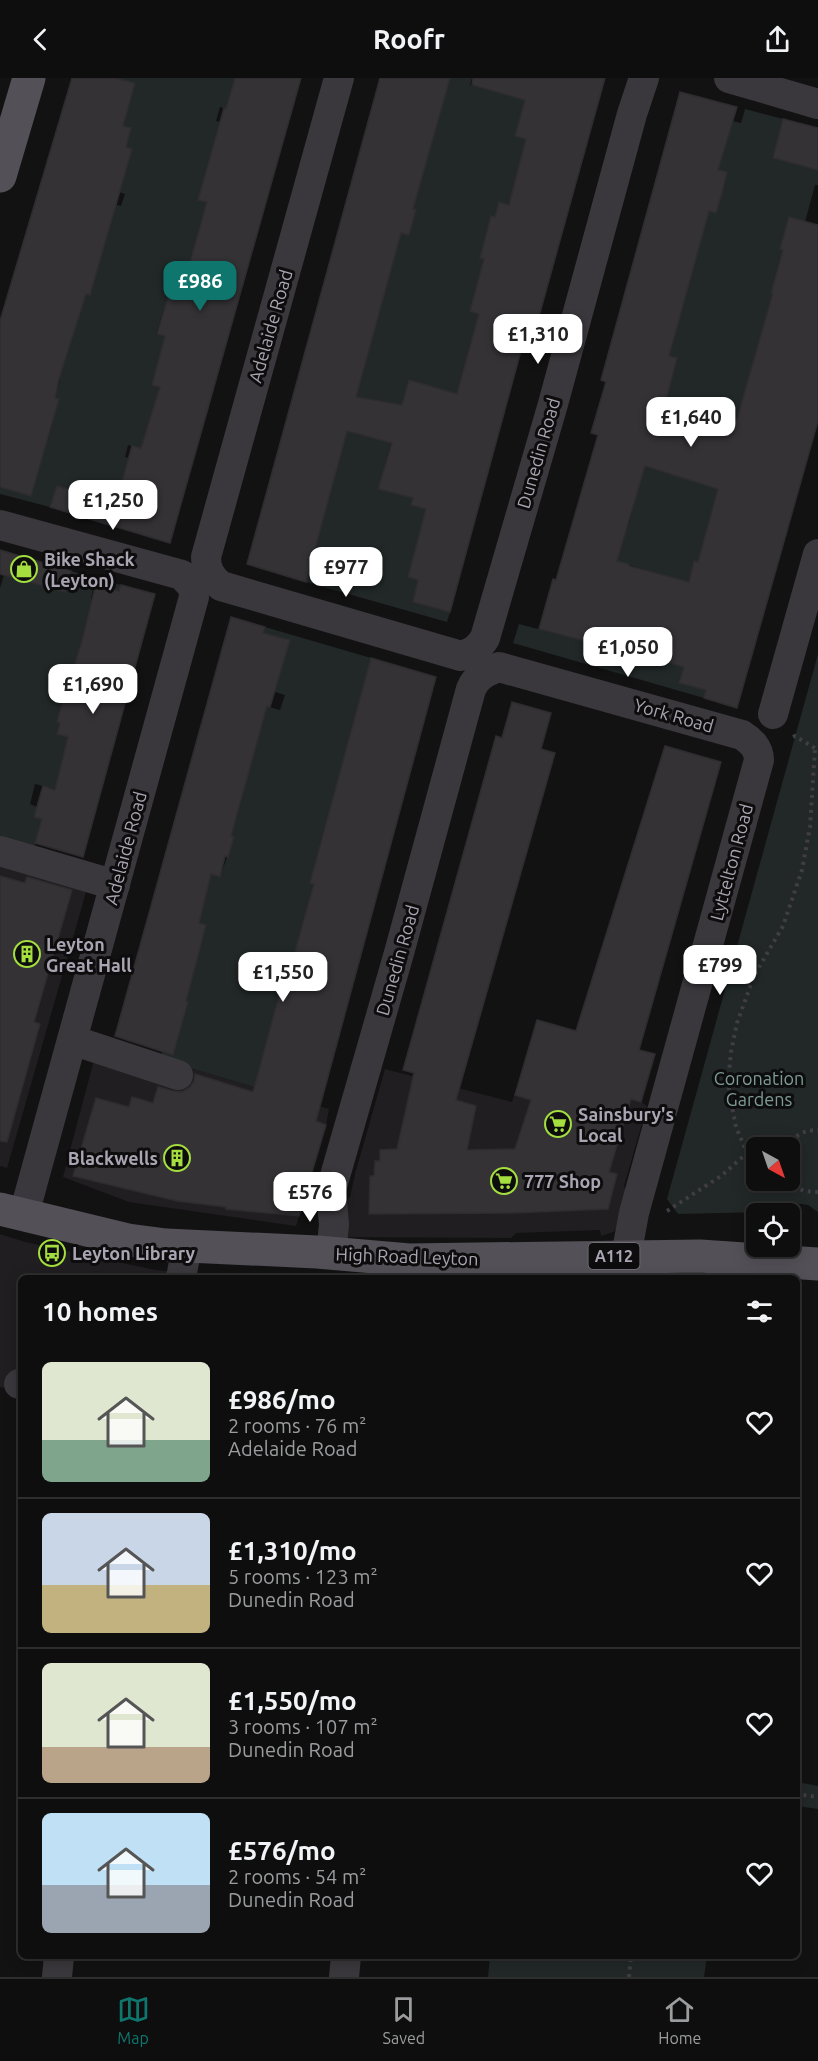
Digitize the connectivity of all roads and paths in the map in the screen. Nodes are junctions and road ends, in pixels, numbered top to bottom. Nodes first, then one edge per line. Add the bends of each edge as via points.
1 (29, 78) edge
2 (339, 78) edge
3 (644, 78) edge
4 (729, 78) edge
5 (818, 104) edge
6 (0, 176) edge
7 (0, 525) edge
8 (818, 554) edge
9 (201, 581) junction
10 (480, 662) junction
11 (773, 714) dead end
12 (795, 736) dead end
13 (754, 746) joint
14 (816, 750) edge
15 (0, 851) edge
16 (115, 885) junction
17 (72, 1040) junction
18 (178, 1075) dead end
19 (818, 1130) edge
20 (795, 1137) edge
21 (746, 1151) edge
22 (746, 1154) edge
23 (800, 1188) edge
24 (818, 1192) edge
25 (12, 1211) edge
26 (665, 1213) dead end
27 (187, 1246) junction
28 (331, 1253) junction
29 (626, 1256) junction
30 (818, 1264) edge
31 (698, 1267) edge
32 (408, 1269) edge
33 (182, 1275) edge
34 (800, 1795) edge
35 (818, 1797) edge
36 (59, 1959) edge
37 (346, 1959) edge
38 (631, 1959) edge
39 (57, 1977) edge
40 (344, 1977) edge
41 (629, 1977) edge

1 - 6 main road
2 - 9 street, Adelaide Road
3 - 10 street, Dunedin Road
4 - 5 street
7 - 9 street, York Road
8 - 11 street
9 - 10 street, York Road
9 - 16 street, Adelaide Road
10 - 13 street, York Road via 742,735
10 - 28 street, Dunedin Road via 331,1190
12 - 14 path
13 - 29 street, Lyttelton Road via 759,760 634,1213
14 - 21 path via 802,870 783,926 754,976 731,1052 730,1097 736,1128
15 - 16 street
16 - 17 street, Adelaide Road
17 - 18 street
17 - 25 street, Adelaide Road
19 - 20 path
22 - 26 path via 721,1176
23 - 24 path
25 - 27 main road, High Road Leyton / A112 via 128,1239
27 - 28 main road, High Road Leyton / A112
27 - 33 street
28 - 32 main road, High Road Leyton / A112
29 - 31 main road, High Road Leyton / A112
29 - 32 main road, High Road Leyton / A112 via 473,1260
30 - 31 main road, High Road Leyton / A112
34 - 35 path
36 - 39 street
37 - 40 street
38 - 41 path

